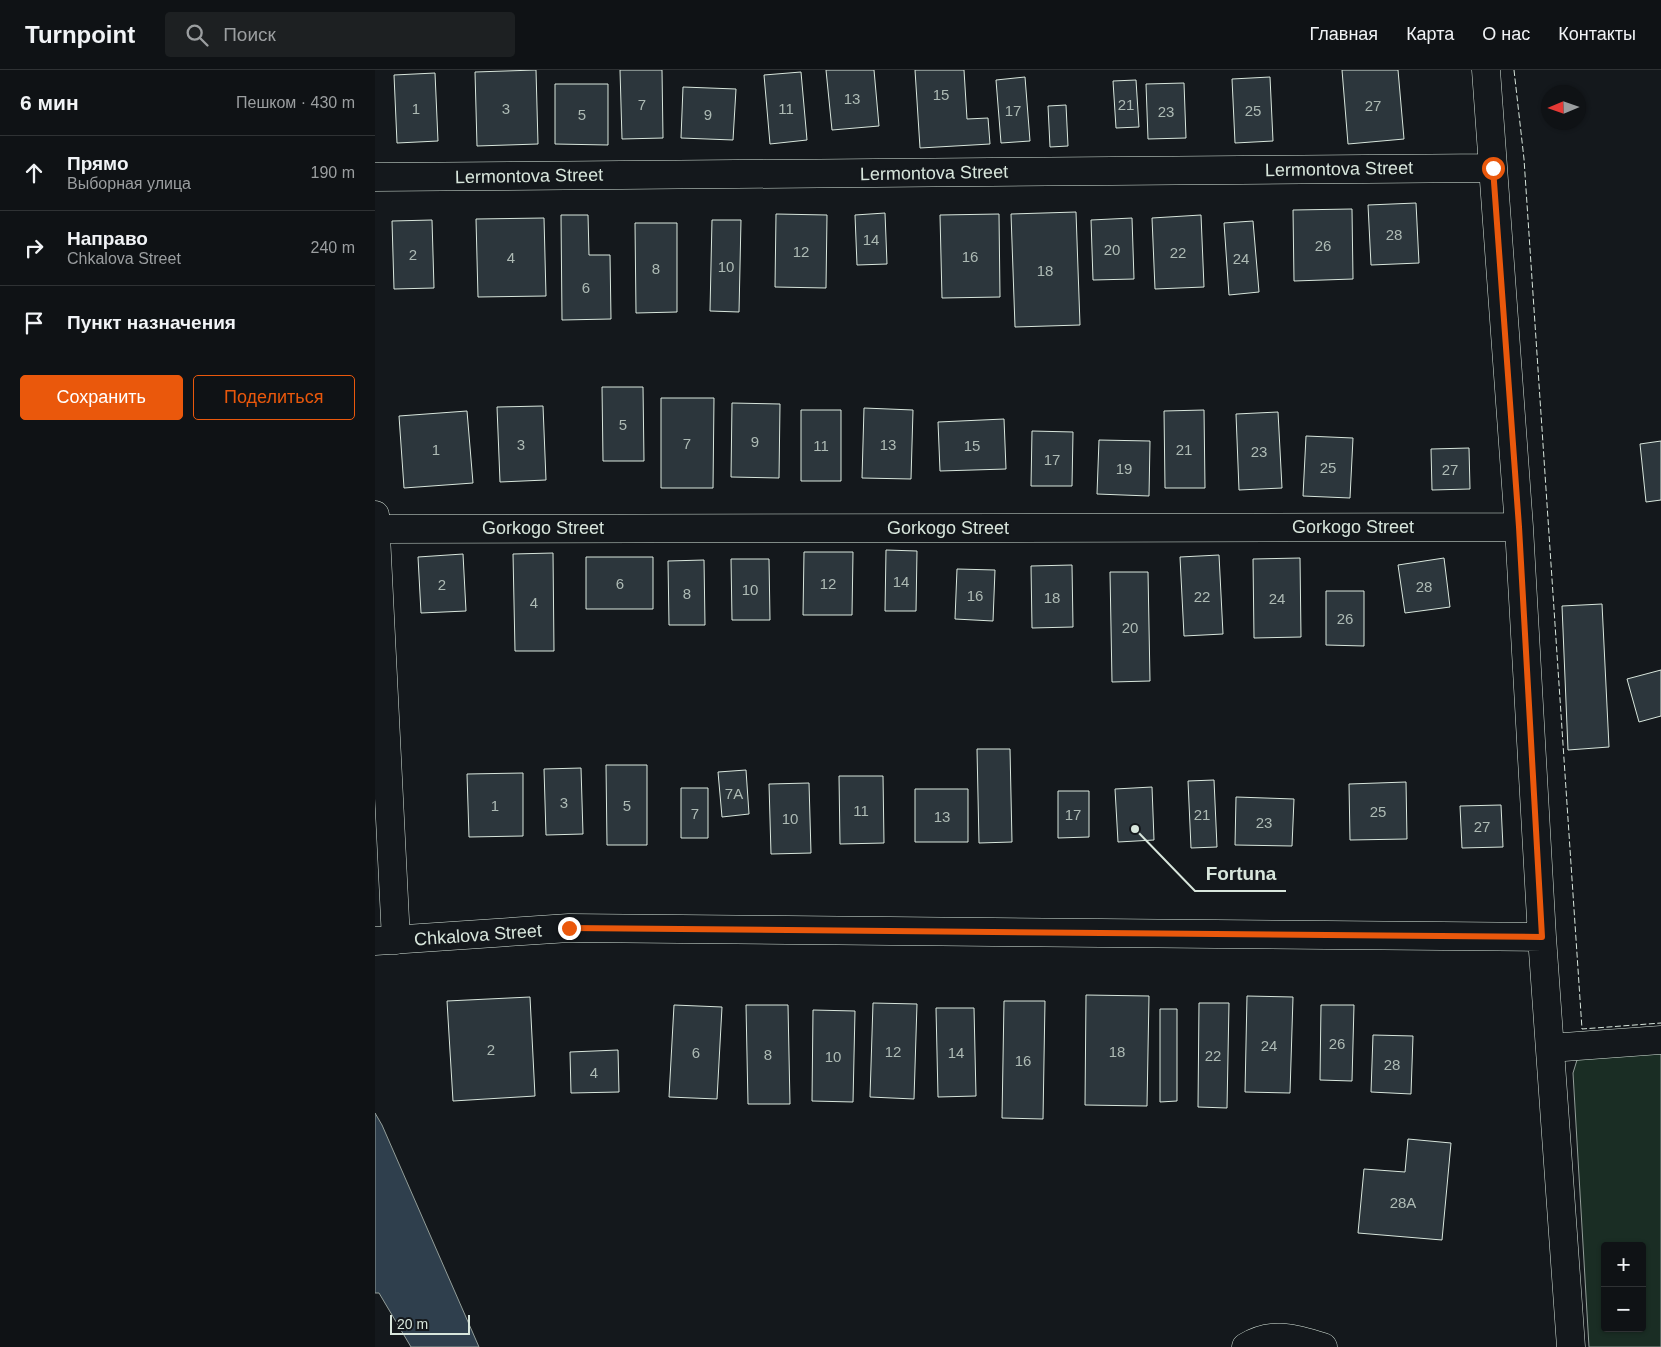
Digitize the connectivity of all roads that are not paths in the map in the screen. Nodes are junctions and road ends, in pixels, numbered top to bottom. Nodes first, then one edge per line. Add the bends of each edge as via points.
1 (1486, 70) edge
2 (1493, 168) junction
3 (375, 178) edge
4 (376, 522) edge
5 (1519, 527) junction
6 (1542, 937) junction
7 (385, 941) edge
8 (1661, 1040) edge
9 (1550, 1048) junction
10 (1246, 1347) edge
11 (1323, 1347) edge
12 (1571, 1347) edge

1 - 2 street
2 - 3 street, Lermontova Street
2 - 5 street
4 - 5 street, Gorkogo Street
4 - 7 street
5 - 6 street
6 - 7 street, Chkalova Street via 569,928
6 - 9 street
8 - 9 street
9 - 12 street
10 - 11 street via 1272,1336 1293,1337

